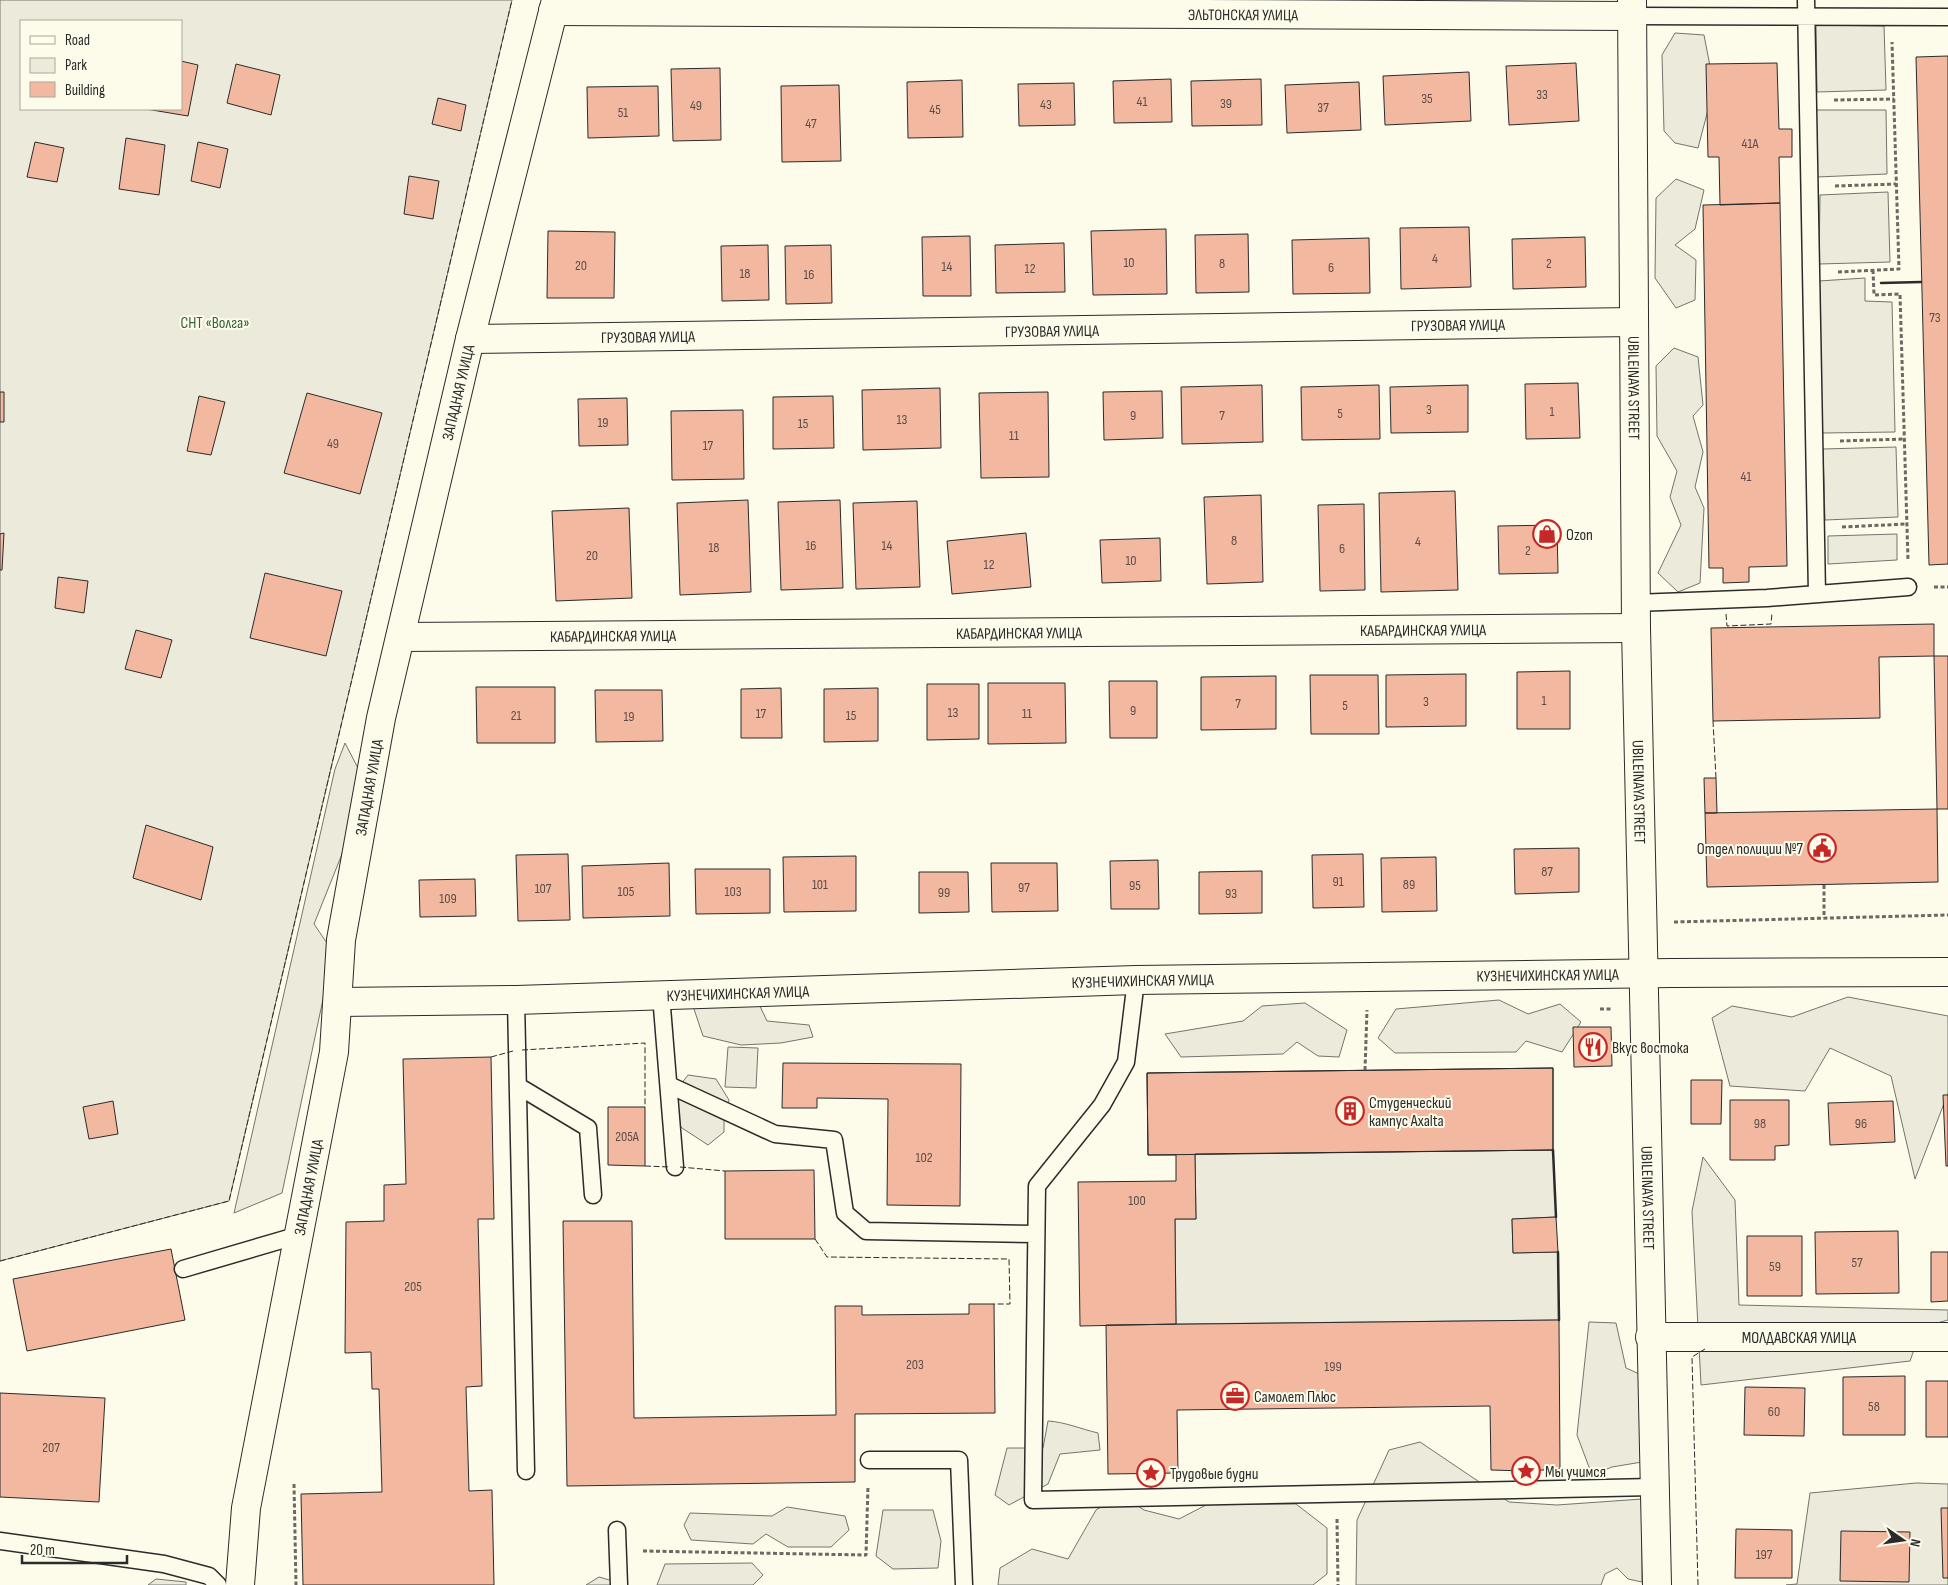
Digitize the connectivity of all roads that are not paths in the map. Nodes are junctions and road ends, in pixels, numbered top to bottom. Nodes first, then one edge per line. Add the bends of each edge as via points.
1 (555, 5) edge
2 (1632, 8) edge
3 (1806, 8) edge
4 (1948, 17) edge
5 (1634, 322) junction
6 (470, 339) junction
7 (1908, 587) road end
8 (1817, 594) junction
9 (1636, 615) junction
10 (401, 637) junction
11 (1948, 972) edge
12 (1642, 973) junction
13 (1136, 980) junction
14 (662, 996) junction
15 (516, 1000) junction
16 (338, 1002) junction
17 (668, 1084) junction
18 (518, 1086) junction
19 (675, 1167) dead end
20 (593, 1194) dead end
21 (1036, 1234) junction
22 (299, 1235) junction
23 (183, 1269) dead end
24 (1650, 1337) junction
25 (1948, 1337) edge
26 (869, 1460) road end
27 (526, 1471) dead end
28 (1653, 1487) junction
29 (617, 1530) dead end
30 (0, 1540) edge
31 (218, 1585) edge
32 (240, 1585) edge
33 (619, 1585) edge
34 (964, 1585) edge
35 (1657, 1585) edge

1 - 2 street, ЭЛЬТОНСКАЯ УЛИЦА
1 - 6 street, ЗАПАДНАЯ УЛИЦА
2 - 3 lane
2 - 5 street, UBILEINAYA STREET
3 - 4 lane via 1891,16
3 - 8 lane
5 - 6 street, ГРУЗОВАЯ УЛИЦА
5 - 9 street, UBILEINAYA STREET
6 - 10 street, ЗАПАДНАЯ УЛИЦА
7 - 8 lane
8 - 9 lane
9 - 10 street, КАБАРДИНСКАЯ УЛИЦА
9 - 12 street, UBILEINAYA STREET
10 - 16 street, ЗАПАДНАЯ УЛИЦА via 381,718 348,892 341,940
11 - 12 street, КУЗНЕЧИХИНСКАЯ УЛИЦА
12 - 13 street, КУЗНЕЧИХИНСКАЯ УЛИЦА
12 - 24 street, UBILEINAYA STREET
13 - 14 street, КУЗНЕЧИХИНСКАЯ УЛИЦА
13 - 21 lane via 1126,1062 1102,1105 1037,1186
14 - 15 street, КУЗНЕЧИХИНСКАЯ УЛИЦА
14 - 17 lane
15 - 16 street, КУЗНЕЧИХИНСКАЯ УЛИЦА
15 - 18 lane
16 - 22 street, ЗАПАДНАЯ УЛИЦА via 334,1052
17 - 19 lane
17 - 21 lane via 775,1134 834,1140 845,1213 866,1231
18 - 20 lane via 588,1128
18 - 27 lane
21 - 28 lane via 1033,1500
22 - 23 lane
22 - 32 street, ЗАПАДНАЯ УЛИЦА via 246,1508
24 - 25 street, МОЛДАВСКАЯ УЛИЦА
24 - 28 street, UBILEINAYA STREET
26 - 34 lane via 959,1460
28 - 35 street, UBILEINAYA STREET
29 - 33 lane
30 - 31 lane via 164,1564 209,1576

